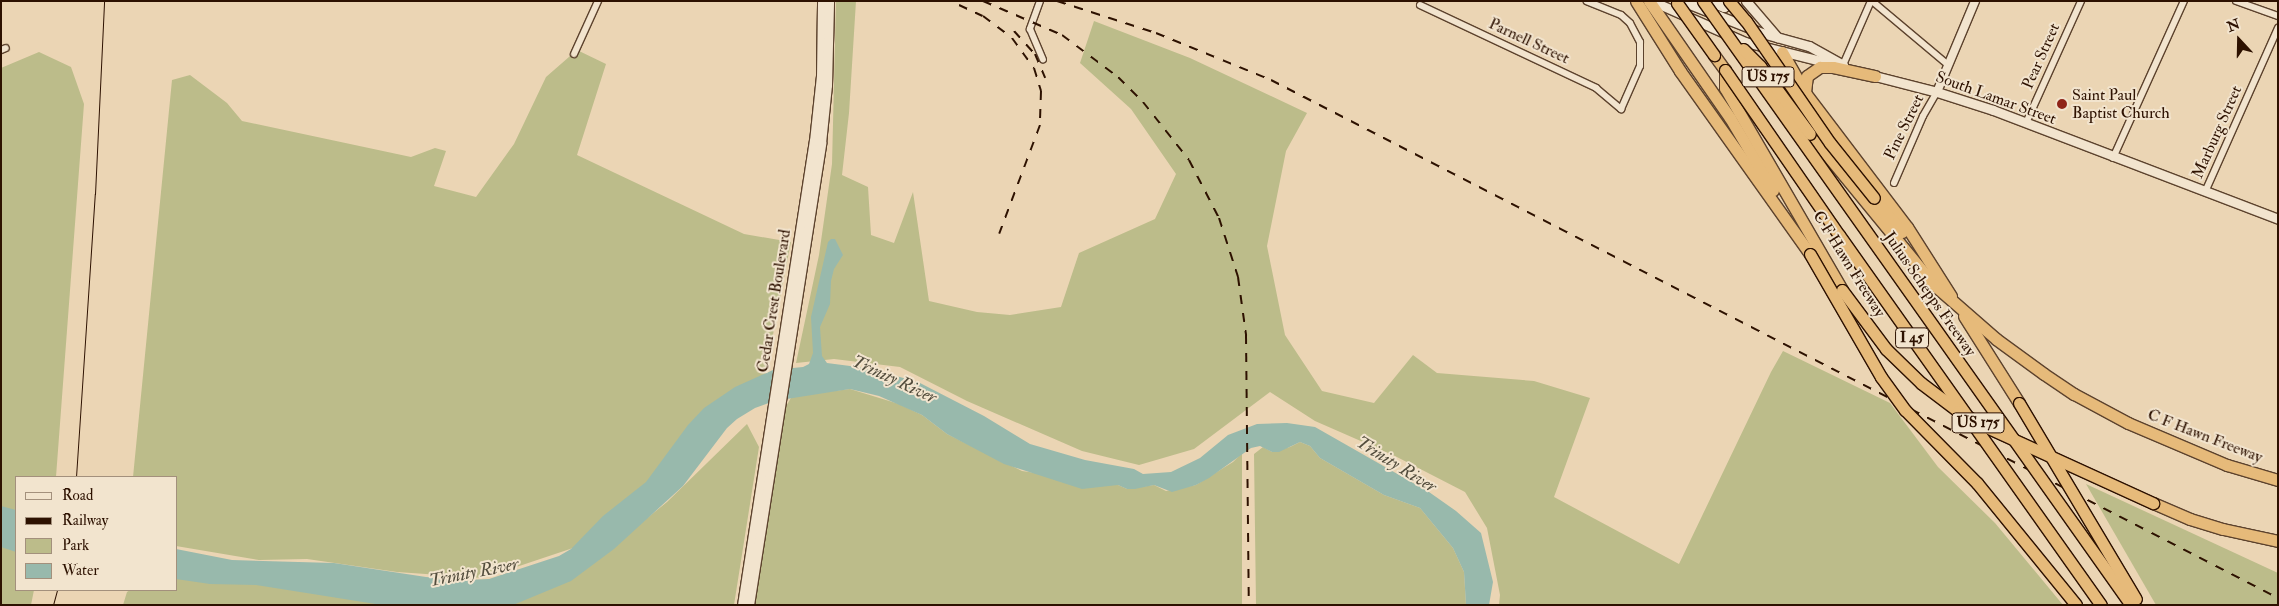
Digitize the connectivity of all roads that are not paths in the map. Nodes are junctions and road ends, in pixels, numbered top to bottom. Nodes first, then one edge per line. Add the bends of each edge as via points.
1 (598, 1) edge
2 (822, 1) edge
3 (829, 1) edge
4 (1040, 1) edge
5 (1587, 1) edge
6 (1636, 1) edge
7 (1651, 1) edge
8 (1676, 1) edge
9 (1682, 1) edge
10 (1703, 1) edge
11 (1708, 1) edge
12 (1731, 1) edge
13 (1746, 1) edge
14 (1872, 1) edge
15 (1975, 1) edge
16 (2081, 1) edge
17 (2184, 1) edge
18 (2236, 1) edge
19 (1420, 5) dead end
20 (2278, 16) edge
21 (1763, 21) junction
22 (1719, 24) junction
23 (2278, 28) edge
24 (1762, 33) junction
25 (1777, 38) junction
26 (1745, 42) junction
27 (1782, 52) junction
28 (574, 54) dead end
29 (1043, 60) dead end
30 (1947, 64) junction
31 (1843, 65) junction
32 (1725, 70) junction
33 (1876, 76) junction
34 (1937, 92) junction
35 (1806, 94) junction
36 (2026, 123) junction
37 (2113, 158) junction
38 (1894, 183) dead end
39 (2205, 192) junction
40 (2278, 219) edge
41 (1810, 254) junction
42 (1949, 293) junction
43 (2278, 480) edge
44 (2278, 541) edge
45 (742, 605) edge
46 (749, 605) edge
47 (2076, 605) edge
48 (2101, 605) edge
49 (2131, 605) edge
50 (2139, 605) edge

1 - 28 street
2 - 45 main road, Cedar Crest Boulevard via 821,76 814,141
3 - 46 main road, Cedar Crest Boulevard via 827,85 821,142
4 - 29 street via 1030,29
5 - 19 street, Parnell Street via 1620,15 1630,23 1640,42 1640,66 1621,109 1596,88
6 - 41 highway via 1696,94
7 - 26 main road, South Lamar Street
7 - 41 highway via 1735,126
8 - 32 highway, I 45, bridge
9 - 24 main road, South Lamar Street
10 - 22 highway, Julius Schepps Freeway / I 45, bridge
11 - 12 main road via 1724,6
12 - 42 highway, bridge via 1830,144
13 - 21 main road
14 - 30 street
14 - 31 street
15 - 30 street, Pine Street
16 - 36 street, Pear Street
17 - 37 street
18 - 20 street
21 - 24 main road
21 - 25 main road
22 - 43 highway, C F Hawn Freeway / US 175, bridge via 1760,66 1810,134 1933,284 1996,339 2098,408 2227,465
22 - 49 highway, Julius Schepps Freeway / I 45, bridge
23 - 39 street, Marburg Street
24 - 25 main road, South Lamar Street
24 - 26 main road
25 - 27 main road
25 - 31 main road, South Lamar Street via 1815,49
26 - 27 main road, South Lamar Street
27 - 31 main road, South Lamar Street
27 - 35 highway
30 - 34 street, Pine Street
31 - 33 main road, South Lamar Street
32 - 44 highway, C F Hawn Freeway / US 175, bridge via 1725,88 1842,290 1886,349 1921,383 1976,421 2162,506 2223,529
32 - 48 highway, I 45, bridge
33 - 34 main road, South Lamar Street
33 - 35 highway via 1833,67 1820,68 1807,76
34 - 36 main road, South Lamar Street
34 - 38 street, Pine Street
35 - 42 highway via 1881,192
36 - 37 main road, South Lamar Street
37 - 39 main road, South Lamar Street
39 - 40 main road, South Lamar Street
41 - 47 highway, bridge via 1881,377 1905,410 1983,490
42 - 50 highway, bridge via 2019,403

